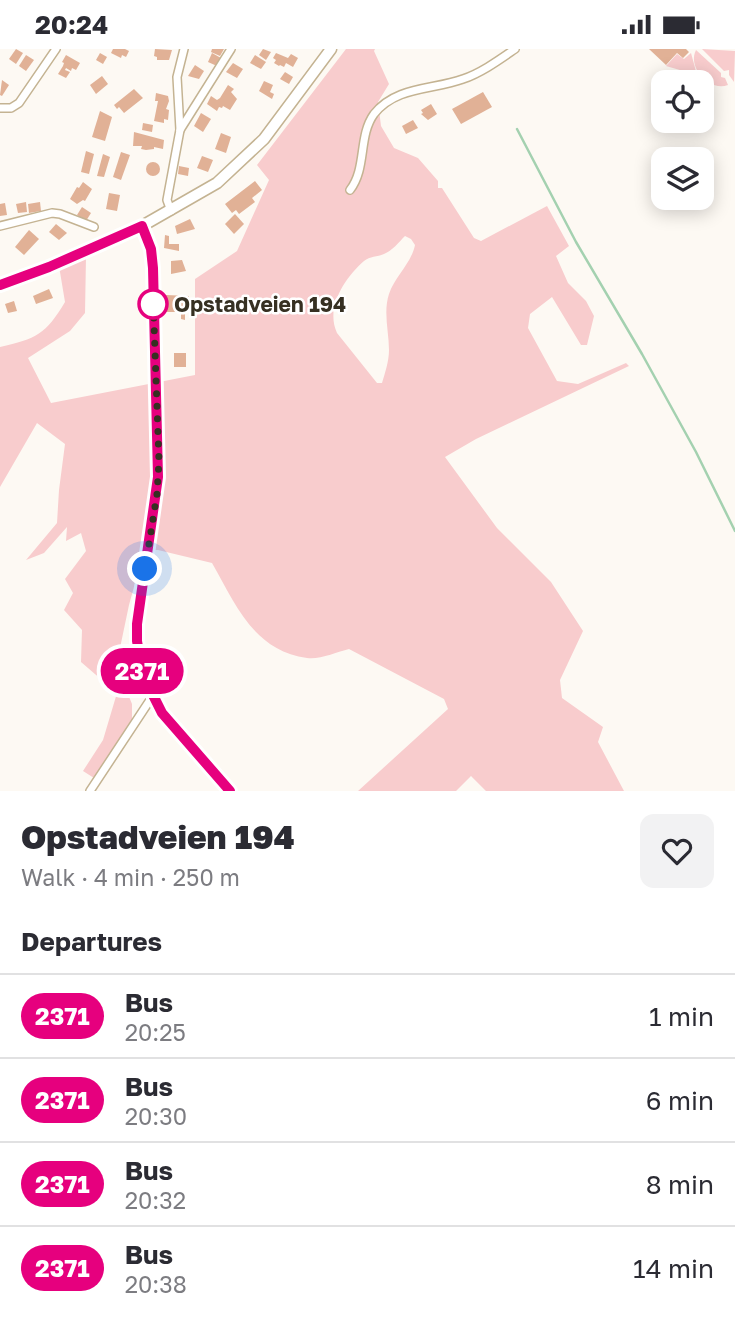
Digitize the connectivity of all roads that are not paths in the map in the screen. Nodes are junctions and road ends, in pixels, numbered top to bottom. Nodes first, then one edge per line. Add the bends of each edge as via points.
1 (56, 49) edge
2 (184, 49) edge
3 (231, 49) edge
4 (331, 49) edge
5 (514, 49) edge
6 (0, 108) edge
7 (180, 130) junction
8 (350, 190) dead end
9 (171, 211) junction
10 (0, 226) edge
11 (142, 226) junction
12 (94, 227) dead end
13 (0, 285) edge
14 (152, 697) junction
15 (90, 791) edge
16 (230, 791) edge

1 - 6 street via 26,96 11,108
2 - 7 street via 177,77
3 - 7 street
4 - 9 main road via 247,157
5 - 8 street via 462,80 396,95 381,106 368,126 360,169
7 - 9 street via 167,199
9 - 11 main road
10 - 12 street via 52,213
11 - 13 main road
11 - 14 street via 153,268 159,461 137,641
14 - 15 street
14 - 16 street

